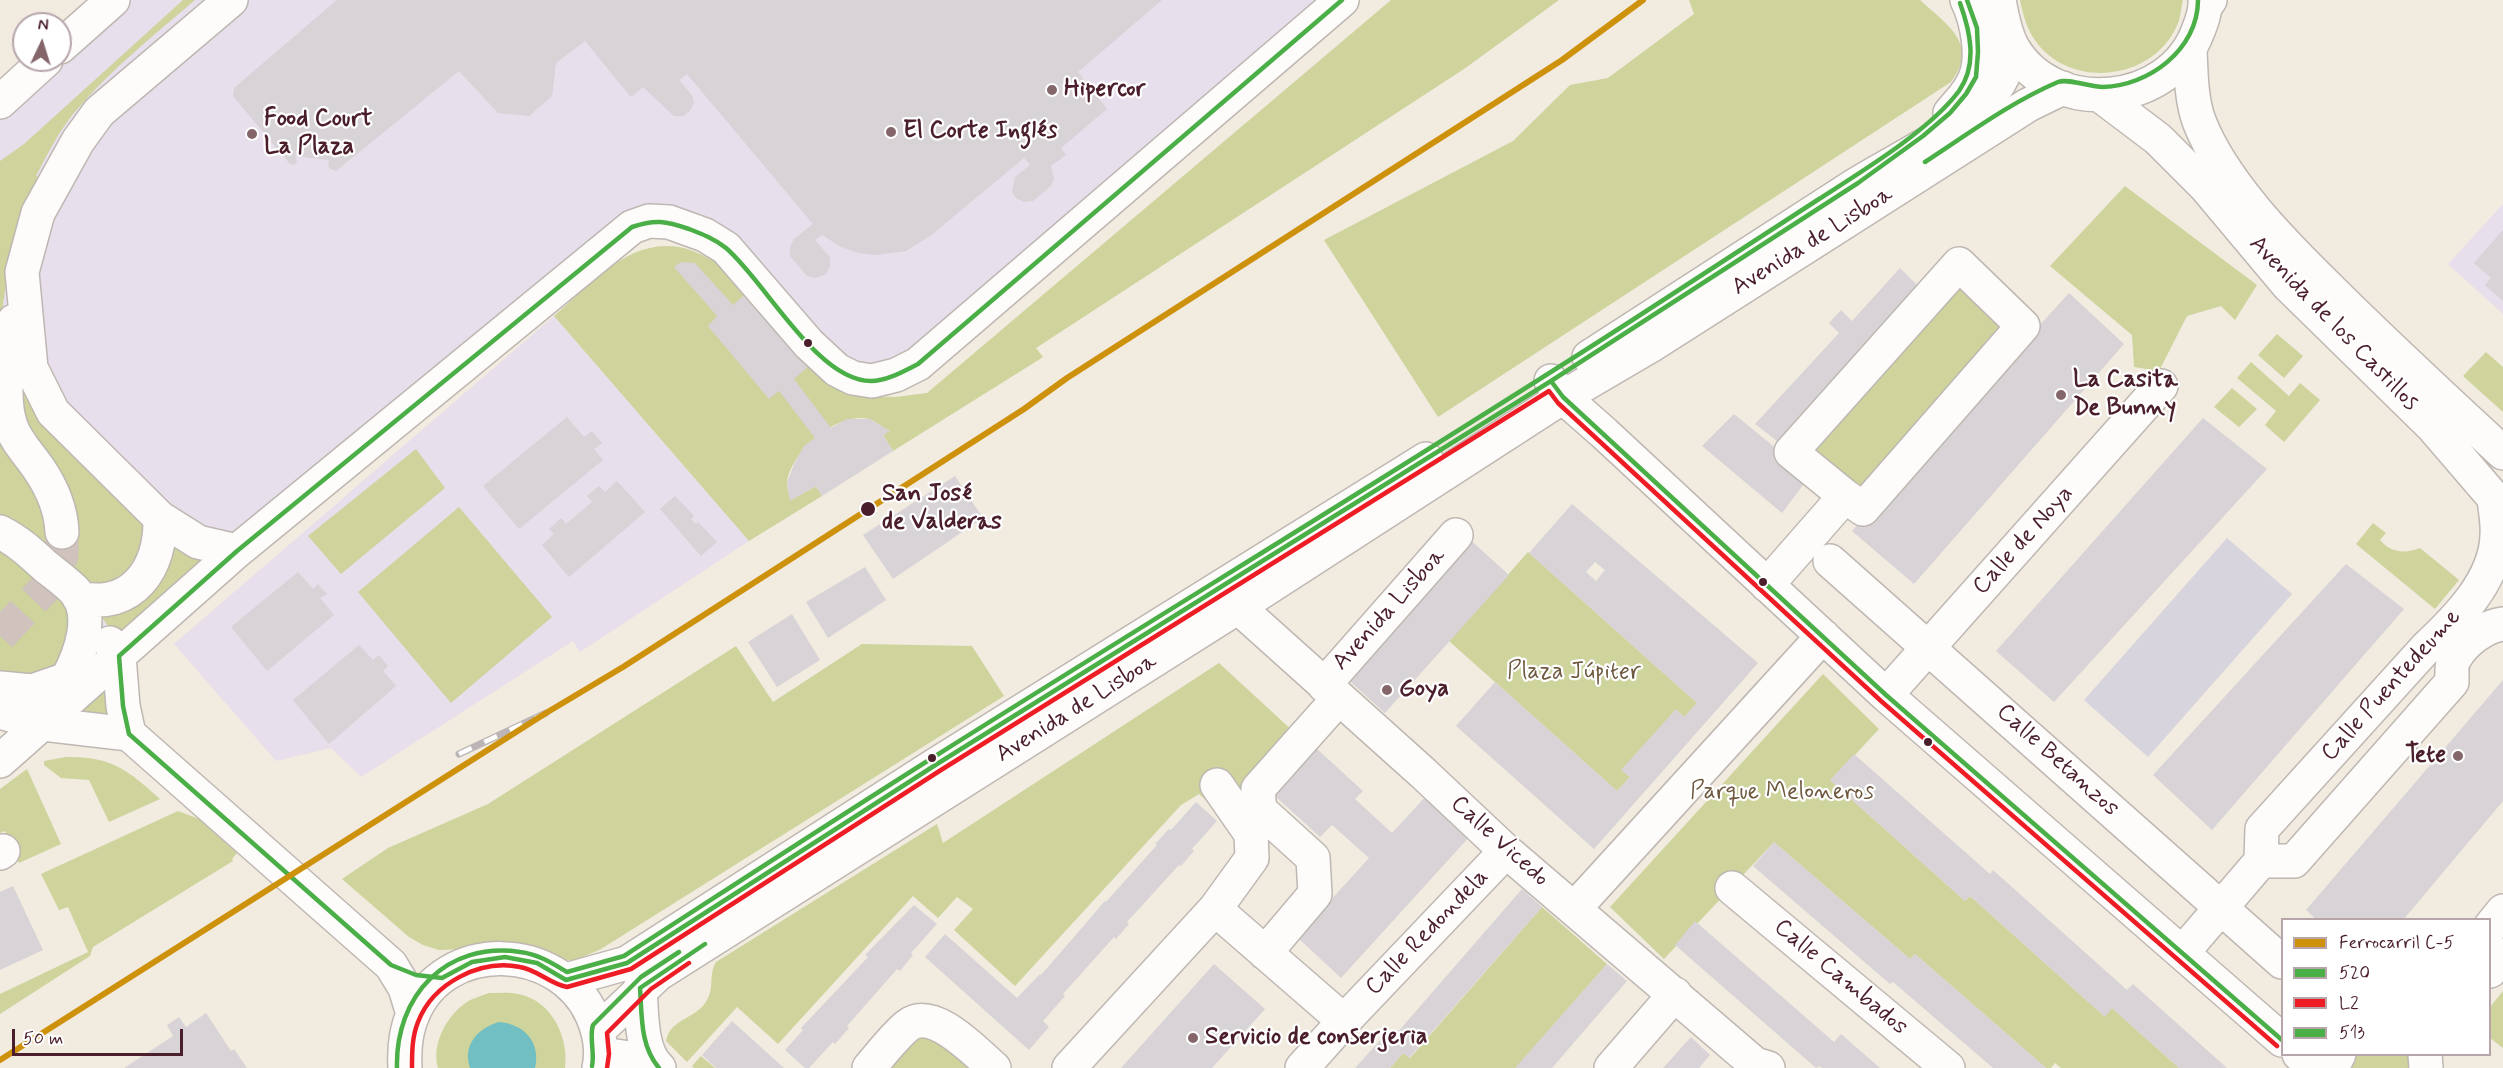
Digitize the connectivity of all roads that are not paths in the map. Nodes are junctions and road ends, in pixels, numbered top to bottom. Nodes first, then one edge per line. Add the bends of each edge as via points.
1 (113, 0) edge
2 (231, 0) edge
3 (1342, 0) edge
4 (1967, 0) edge
5 (1999, 0) edge
6 (2207, 2) edge
7 (72, 36) edge
8 (2013, 49) junction
9 (2190, 49) junction
10 (33, 72) edge
11 (2063, 88) junction
12 (2101, 96) junction
13 (0, 102) edge
14 (1858, 183) junction
15 (22, 272) junction
16 (2161, 387) dead end
17 (1557, 389) junction
18 (2503, 453) edge
19 (1845, 496) junction
20 (2498, 506) edge
21 (160, 518) junction
22 (0, 532) edge
23 (62, 532) tunnel mouth
24 (1456, 536) dead end
25 (237, 551) junction
26 (1830, 561) dead end
27 (1767, 585) junction
28 (81, 602) junction
29 (1238, 608) junction
30 (2503, 624) edge
31 (1823, 636) junction
32 (1930, 647) junction
33 (2440, 653) junction
34 (119, 656) junction
35 (68, 678) junction
36 (0, 688) edge
37 (1331, 691) junction
38 (1886, 695) junction
39 (0, 712) edge
40 (43, 724) junction
41 (129, 734) junction
42 (0, 761) edge
43 (1217, 785) dead end
44 (1506, 851) junction
45 (2261, 861) junction
46 (1732, 888) dead end
47 (2222, 907) junction
48 (1215, 909) junction
49 (1574, 909) junction
50 (2503, 912) edge
51 (2491, 926) edge
52 (2183, 952) junction
53 (1265, 953) junction
54 (2503, 956) edge
55 (2281, 960) edge
56 (391, 965) junction
57 (2491, 970) edge
58 (442, 978) junction
59 (566, 980) junction
60 (640, 988) junction
61 (1675, 994) junction
62 (413, 1014) junction
63 (1344, 1021) junction
64 (2281, 1038) edge
65 (600, 1051) edge
66 (2301, 1056) edge
67 (655, 1064) edge
68 (1758, 1067) edge
69 (405, 1068) edge
70 (869, 1068) edge
71 (994, 1068) edge
72 (1069, 1068) edge
73 (1302, 1068) edge
74 (1611, 1068) edge
75 (1948, 1068) edge
76 (2314, 1068) edge

1 - 7 main road
2 - 15 main road via 99,112 38,213
3 - 25 main road via 918,364 896,375 872,381 837,370 726,248 705,235 669,222 649,221 632,226
4 - 14 main road via 1977,28 1978,52 1976,77 1966,94 1923,136
5 - 8 main road
6 - 9 main road
8 - 11 main road via 2040,77
8 - 14 main road, Avenida de Lisboa via 2006,73 1981,105 1948,130
9 - 12 main road via 2160,77 2142,87
9 - 18 main road, Avenida de los Castillos via 2198,119 2208,142 2249,201 2290,250 2354,314
10 - 13 main road
11 - 12 main road
11 - 17 main road, Avenida de Lisboa via 2028,105 1650,346
12 - 20 main road, Avenida de los Castillos via 2178,158 2288,285 2418,411
14 - 17 main road, Avenida de Lisboa
15 - 21 main road via 32,368 53,412
15 - 23 main road via 8,367 7,410 15,437 55,497
16 - 32 main road, Calle de Noya
17 - 27 main road
17 - 29 main road, Avenida de Lisboa
17 - 59 main road, Avenida de Lisboa via 937,764 627,963
19 - 19 main road via 1863,509 2023,326 1959,264 1791,452
19 - 27 main road
20 - 33 main road, Calle Puentedeume via 2491,569 2454,622
21 - 25 main road via 198,542
21 - 28 main road via 154,561 141,581 120,596
22 - 28 main road via 16,540 74,591
24 - 37 main road, Avenida Lisboa
25 - 34 main road
26 - 32 main road, Calle Betanzos
27 - 31 main road
28 - 34 main road
28 - 35 main road via 83,635
29 - 37 main road, Calle Vicedo
29 - 60 main road, Avenida de Lisboa
30 - 33 main road, Calle Puentedeume
31 - 38 main road
31 - 49 main road
32 - 38 main road, Calle de Noya
32 - 47 main road, Calle Betanzos
33 - 45 main road, Calle Puentedeume via 2262,829
33 - 45 main road, Calle Puentedeume via 2452,682 2294,861
34 - 35 main road
34 - 40 main road
34 - 41 main road
35 - 36 main road via 32,691
37 - 44 main road, Calle Vicedo
37 - 53 main road, Avenida Lisboa via 1258,789 1260,810 1313,858 1315,894
38 - 52 main road
39 - 40 main road
40 - 41 main road
40 - 42 main road
41 - 56 main road
43 - 48 main road via 1251,834 1252,858
44 - 49 main road, Calle Vicedo
44 - 63 main road, Calle Redondela
45 - 47 main road
46 - 75 main road, Calle Cambados
47 - 52 main road
47 - 55 main road, Calle Betanzos
48 - 53 main road
48 - 72 main road
49 - 61 main road, Calle Vicedo
50 - 51 main road
52 - 64 main road
53 - 63 main road
54 - 57 main road
56 - 58 main road via 416,975
56 - 62 main road via 405,988
58 - 59 main road via 472,962 505,957 537,963
58 - 62 main road via 425,994
59 - 65 main road via 586,1002
60 - 65 main road, Avenida de Lisboa
60 - 67 main road via 642,1025
61 - 68 main road, Calle Vicedo
61 - 74 main road
62 - 69 main road via 404,1046
63 - 73 main road, Calle Redondela
65 - 67 main road
66 - 76 main road
70 - 71 main road via 909,1024 927,1021 946,1027

